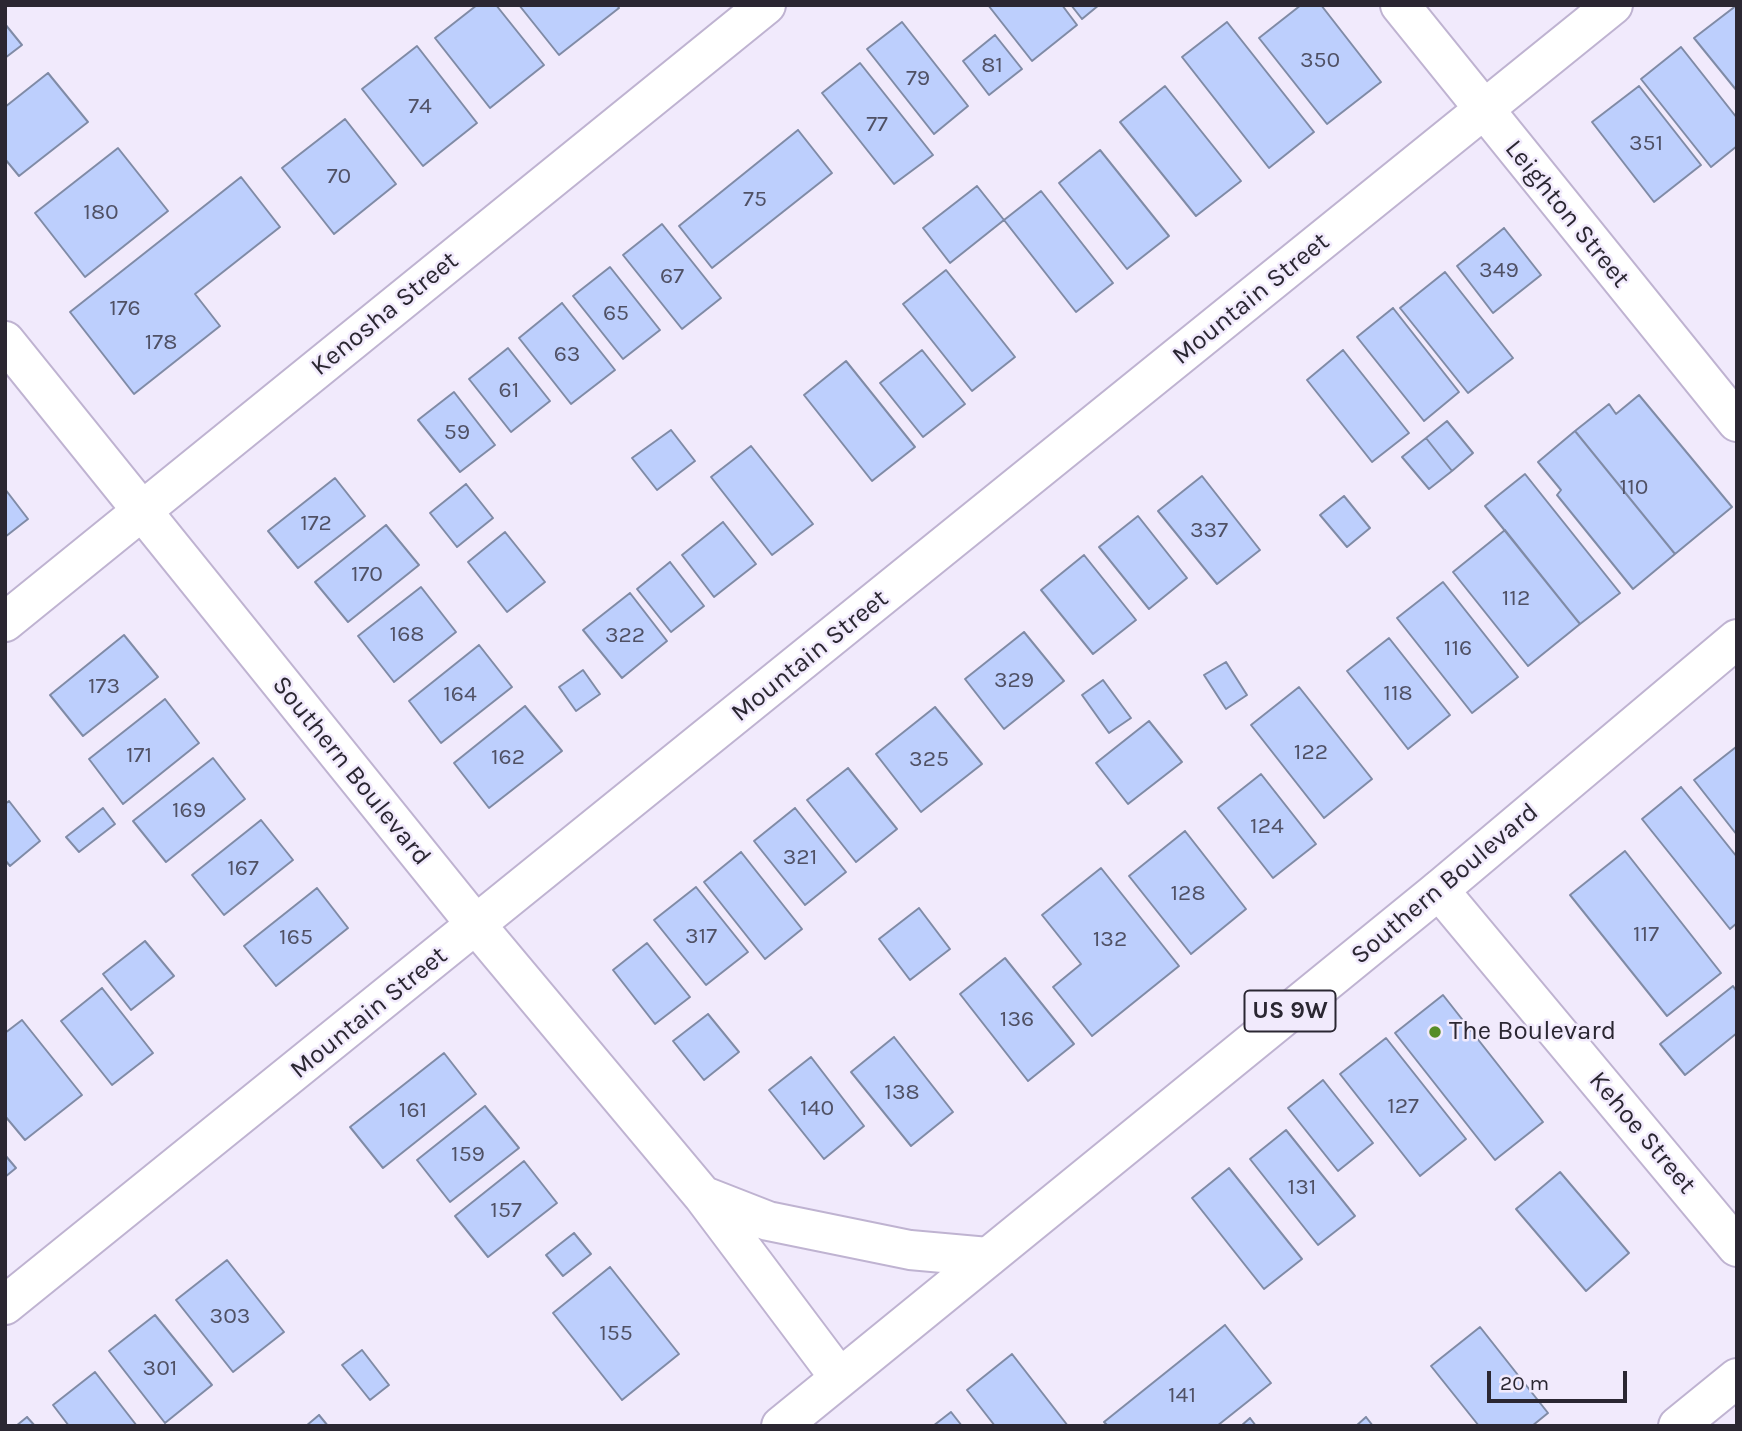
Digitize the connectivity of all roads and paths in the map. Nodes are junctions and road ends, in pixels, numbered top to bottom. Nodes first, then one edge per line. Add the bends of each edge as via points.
1 (1400, 5) edge
2 (1613, 5) edge
3 (742, 12) edge
4 (1483, 111) junction
5 (5, 341) edge
6 (1737, 422) edge
7 (141, 513) junction
8 (5, 622) edge
9 (1737, 639) edge
10 (1439, 890) junction
11 (477, 926) junction
12 (704, 1196) junction
13 (1737, 1247) edge
14 (988, 1257) junction
15 (5, 1305) edge
16 (839, 1377) junction
17 (1737, 1378) edge
18 (780, 1426) edge
19 (1678, 1426) edge

1 - 4 street, Leighton Street
2 - 4 street, Mountain Street
3 - 7 street, Kenosha Street
4 - 6 street, Leighton Street
4 - 11 street, Mountain Street
5 - 7 street, Southern Boulevard
7 - 8 street, Kenosha Street
7 - 11 street, Southern Boulevard
9 - 10 street, Southern Boulevard / US 9W
10 - 13 street, Kehoe Street
10 - 14 street, Southern Boulevard / US 9W
11 - 12 street, Southern Boulevard
11 - 15 street, Mountain Street
12 - 14 street, Southern Boulevard via 768,1221 910,1250
12 - 16 street, Southern Boulevard
14 - 16 street, Southern Boulevard / US 9W
16 - 18 street, US 9W
17 - 19 street

